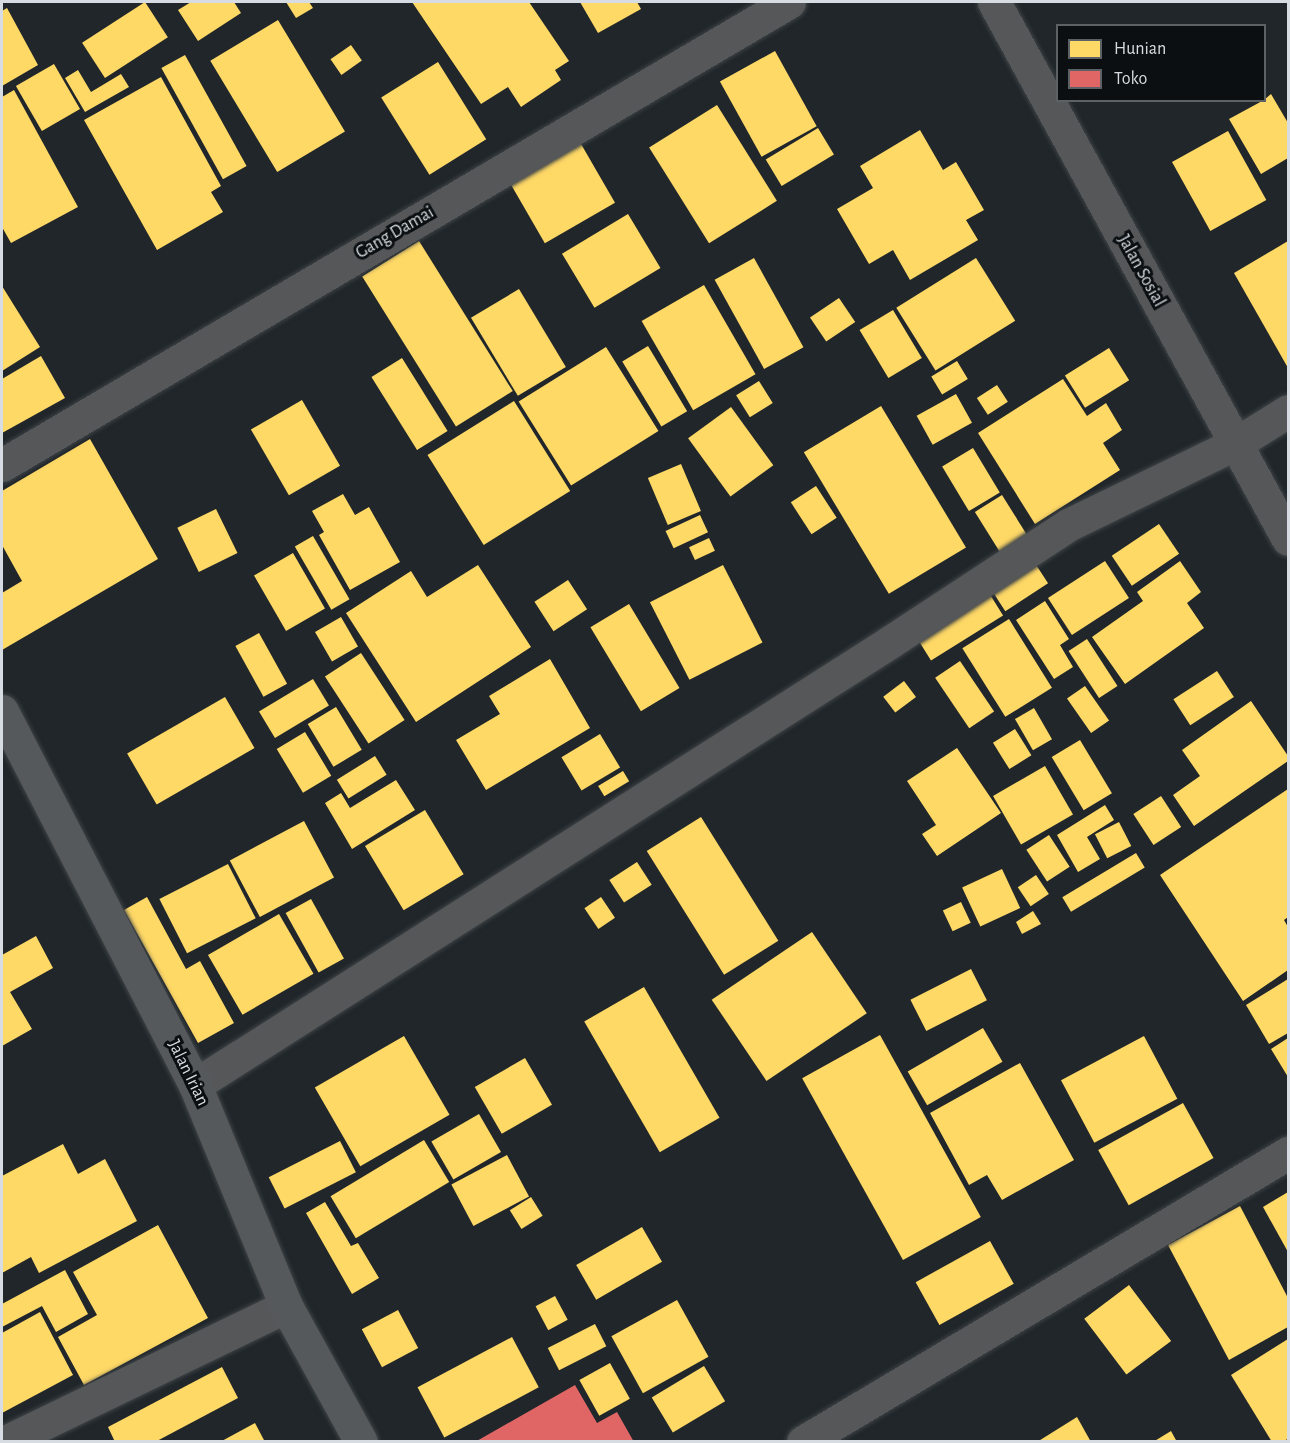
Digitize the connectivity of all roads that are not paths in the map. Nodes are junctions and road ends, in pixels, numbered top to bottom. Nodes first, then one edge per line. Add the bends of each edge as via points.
1 (789, 2) edge
2 (994, 2) edge
3 (1288, 411) edge
4 (1235, 444) junction
5 (2, 465) edge
6 (1288, 539) edge
7 (2, 711) edge
8 (195, 1084) junction
9 (1288, 1153) edge
10 (286, 1306) junction
11 (5, 1442) edge
12 (361, 1442) edge
13 (803, 1442) edge

1 - 5 street, Gang Damai
2 - 4 street, Jalan Sosial
3 - 4 street
4 - 6 street, Jalan Sosial
4 - 8 street via 1068,525
7 - 8 main road, Jalan Irian
8 - 10 main road, Jalan Irian
9 - 13 street
10 - 11 street
10 - 12 main road, Jalan Irian

